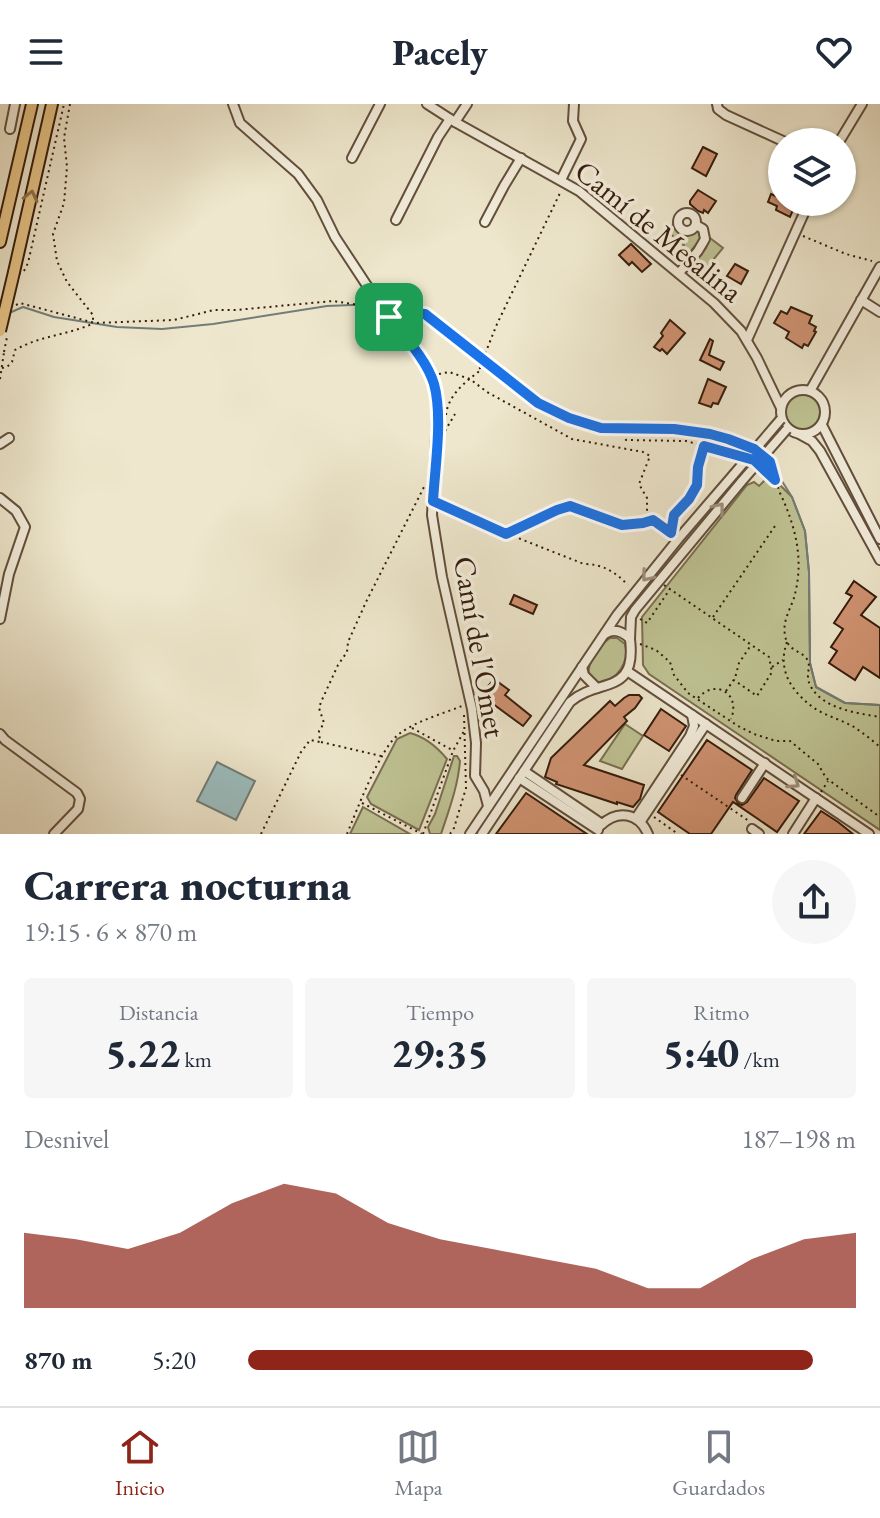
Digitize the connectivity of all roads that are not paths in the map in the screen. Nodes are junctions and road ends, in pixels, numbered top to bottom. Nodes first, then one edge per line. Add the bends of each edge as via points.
1 (15, 104) edge
2 (32, 104) edge
3 (52, 104) edge
4 (233, 104) edge
5 (380, 104) edge
6 (427, 104) edge
7 (467, 104) edge
8 (574, 104) edge
9 (717, 104) edge
10 (862, 104) edge
11 (452, 120) junction
12 (847, 128) edge
13 (10, 129) dead end
14 (768, 134) edge
15 (352, 158) dead end
16 (521, 158) junction
17 (563, 182) junction
18 (802, 216) edge
19 (396, 220) dead end
20 (485, 222) dead end
21 (696, 225) dead end
22 (0, 242) edge
23 (880, 265) edge
24 (679, 273) junction
25 (877, 279) edge
26 (861, 300) junction
27 (880, 307) edge
28 (0, 331) edge
29 (747, 340) junction
30 (810, 391) junction
31 (781, 408) junction
32 (781, 419) junction
33 (822, 425) junction
34 (787, 429) junction
35 (801, 435) junction
36 (9, 438) dead end
37 (0, 444) edge
38 (0, 498) edge
39 (880, 539) edge
40 (880, 560) edge
41 (3, 588) edge
42 (0, 619) edge
43 (604, 634) junction
44 (630, 639) junction
45 (582, 667) junction
46 (627, 671) junction
47 (597, 688) junction
48 (692, 715) junction
49 (706, 724) junction
50 (716, 731) junction
51 (0, 734) edge
52 (695, 740) junction
53 (765, 763) junction
54 (521, 774) junction
55 (503, 785) junction
56 (481, 786) junction
57 (818, 796) junction
58 (742, 798) dead end
59 (488, 806) junction
60 (638, 820) junction
61 (599, 829) edge
62 (54, 834) edge
63 (470, 834) edge
64 (482, 834) edge
65 (648, 834) edge
66 (793, 834) edge
67 (869, 834) edge

1 - 13 street
2 - 22 main road
28 -> 3 main road, bridge via 18,274
4 - 56 street, Camí de l'Omet via 240,123 298,174 317,200 335,237 434,383 432,515 471,702 475,776
5 - 15 street
6 - 11 street, Camí de Mesalina
7 - 11 street
8 - 17 street via 573,121 581,139
9 - 14 street via 726,115
10 - 12 street
11 - 16 street, Camí de Mesalina
11 - 19 street
16 - 17 street, Camí de Mesalina
16 - 20 street
17 - 24 street, Camí de Mesalina
18 - 29 street
21 - 24 street via 705,239
23 - 25 street
24 - 29 street, Camí de Mesalina
25 - 26 street
26 - 27 street
26 - 30 street
29 - 31 street, Camí de Mesalina
30 - 31 street via 793,392
30 - 33 street via 823,402
31 - 32 street
32 - 34 street
32 -> 43 street, bridge
33 - 35 street
33 - 39 street
34 - 35 street
44 -> 34 street, bridge via 635,610
35 - 40 street via 820,451
36 - 37 street
38 - 41 street via 25,527
41 - 42 street
43 - 44 street via 615,630
43 - 45 street
44 - 46 street
45 - 47 street
45 - 55 street
46 - 47 street
46 - 48 street
47 - 54 street via 570,702
48 - 49 street
48 - 60 street via 690,736
49 - 50 street
49 - 52 street
50 - 52 street
50 - 53 street
51 - 62 street via 77,793 78,809
52 - 60 street
53 -> 57 street
53 - 58 street
54 - 61 street
54 - 64 street
55 - 56 street
55 - 59 street
56 - 59 street, Camí de l'Omet
57 - 66 street
57 - 67 street
59 - 63 street
60 - 61 street via 618,815
60 - 65 street

